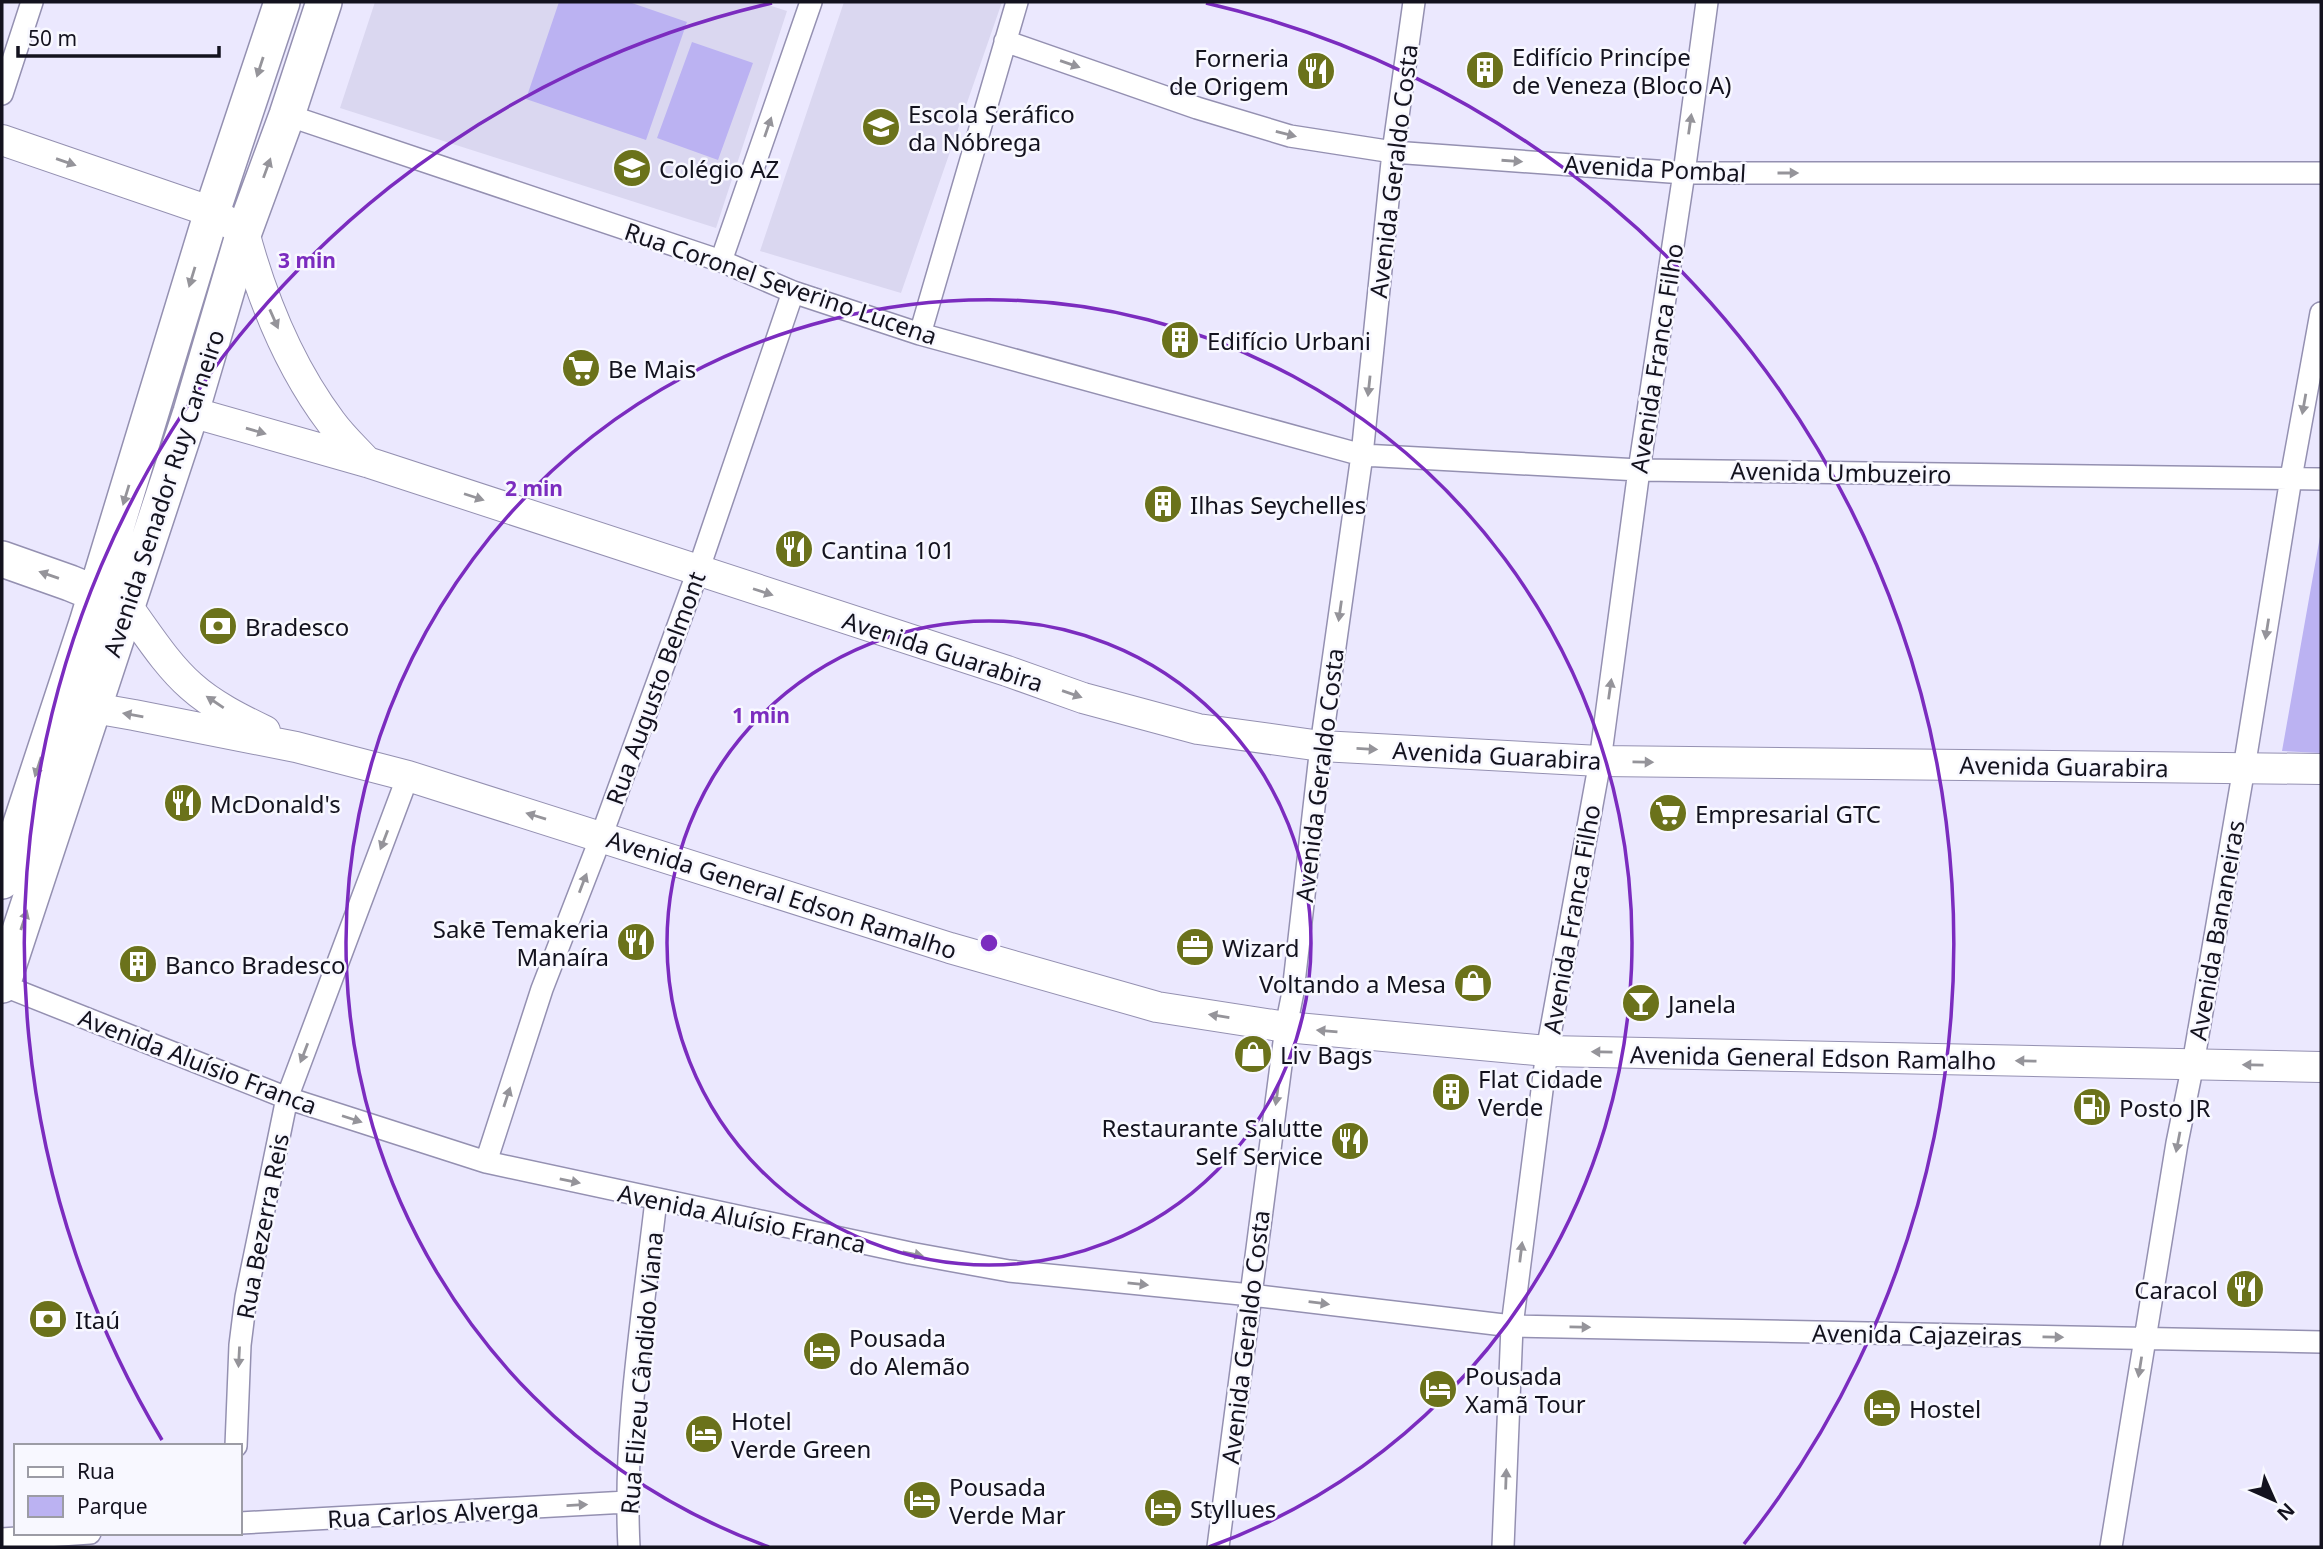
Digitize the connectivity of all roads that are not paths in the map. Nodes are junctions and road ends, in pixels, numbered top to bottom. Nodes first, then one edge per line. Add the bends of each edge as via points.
1 (32, 2) edge
2 (282, 2) edge
3 (324, 2) edge
4 (811, 2) edge
5 (1017, 2) edge
6 (1414, 2) edge
7 (1707, 2) edge
8 (1005, 41) junction
9 (2, 94) edge
10 (287, 116) junction
11 (2, 140) edge
12 (1393, 152) junction
13 (1684, 173) junction
14 (2321, 173) edge
15 (212, 212) junction
16 (244, 232) junction
17 (721, 261) junction
18 (793, 292) junction
19 (2321, 313) edge
20 (920, 334) junction
21 (191, 412) junction
22 (1362, 456) junction
23 (367, 462) junction
24 (1639, 470) junction
25 (2291, 478) junction
26 (2321, 478) edge
27 (2, 559) edge
28 (698, 571) junction
29 (111, 599) junction
30 (60, 702) junction
31 (94, 708) junction
32 (1321, 746) junction
33 (296, 747) junction
34 (1600, 761) junction
35 (2244, 768) junction
36 (2321, 769) edge
37 (408, 776) junction
38 (601, 836) junction
39 (2, 881) edge
40 (2, 985) edge
41 (1286, 1027) junction
42 (1547, 1051) junction
43 (2193, 1064) junction
44 (2321, 1067) edge
45 (287, 1098) junction
46 (486, 1162) junction
47 (656, 1200) junction
48 (1251, 1295) junction
49 (1512, 1326) junction
50 (2144, 1338) junction
51 (2321, 1342) edge
52 (236, 1444) edge
53 (627, 1503) junction
54 (242, 1523) edge
55 (61, 1535) edge
56 (2, 1539) edge
57 (629, 1547) edge
58 (1218, 1547) edge
59 (1503, 1547) edge
60 (2111, 1547) edge

1 - 9 street
2 -> 15 main road, Avenida Senador Ruy Carneiro
3 - 10 main road, Avenida Senador Ruy Carneiro
17 -> 4 street
5 - 8 street
6 - 12 street, Avenida Geraldo Costa
13 -> 7 street, Avenida Franca Filho
8 -> 12 street, Avenida Pombal via 1290,136
8 - 20 street
16 -> 10 main road, Avenida Senador Ruy Carneiro
10 - 17 street, Rua Coronel Severino Lucena
11 -> 15 main road
12 -> 13 street, Avenida Pombal
12 -> 22 street, Avenida Geraldo Costa
13 -> 14 street, Avenida Pombal
13 - 24 street, Avenida Franca Filho
15 - 16 main road
15 -> 29 main road, Avenida Senador Ruy Carneiro
16 - 21 main road, Avenida Senador Ruy Carneiro
16 -> 23 main road via 256,276 301,377 333,425
17 - 18 street, Rua Coronel Severino Lucena
18 - 20 street, Rua Coronel Severino Lucena
18 - 28 street, Rua Augusto Belmont
19 -> 25 street, Avenida Bananeiras
20 - 22 street, Rua Coronel Severino Lucena
21 -> 23 main road, Avenida Guarabira
21 - 29 main road, Avenida Senador Ruy Carneiro
22 - 24 street, Avenida Umbuzeiro
22 -> 32 street, Avenida Geraldo Costa
23 -> 28 main road, Avenida Guarabira
24 - 25 street, Avenida Umbuzeiro
34 -> 24 street, Avenida Franca Filho
25 - 26 street, Avenida Umbuzeiro
25 -> 35 street, Avenida Bananeiras
29 -> 27 main road
28 -> 32 main road, Avenida Guarabira via 1096,701 1198,729
28 - 38 street, Rua Augusto Belmont
29 - 30 main road, Avenida Senador Ruy Carneiro
29 - 31 main road, Avenida Senador Ruy Carneiro
33 -> 29 main road, Avenida General Edson Ramalho via 237,717 191,686
30 - 31 main road, Avenida General Edson Ramalho
30 -> 39 main road, Avenida Senador Ruy Carneiro
33 -> 31 main road, Avenida General Edson Ramalho
40 -> 31 main road, Avenida Senador Ruy Carneiro
32 -> 34 main road, Avenida Guarabira
32 - 41 street, Avenida Geraldo Costa
33 - 37 main road, Avenida General Edson Ramalho
34 -> 35 main road, Avenida Guarabira
34 - 42 street, Avenida Franca Filho
35 - 36 main road, Avenida Guarabira
35 - 43 street, Avenida Bananeiras
38 -> 37 main road, Avenida General Edson Ramalho
37 -> 45 street, Rua Bezerra Reis
41 -> 38 main road, Avenida General Edson Ramalho via 1157,1007 1058,980
46 -> 38 street, Rua Augusto Belmont via 542,989
40 - 45 street, Avenida Aluísio Franca
42 -> 41 main road, Avenida General Edson Ramalho
41 -> 48 street, Avenida Geraldo Costa
43 -> 42 main road, Avenida General Edson Ramalho
49 -> 42 street, Avenida Franca Filho
44 -> 43 main road, Avenida General Edson Ramalho
43 -> 50 street, Avenida Bananeiras
45 -> 46 street, Avenida Aluísio Franca
45 -> 52 street, Rua Bezerra Reis via 245,1309
46 -> 47 street, Avenida Aluísio Franca
47 -> 48 street, Avenida Aluísio Franca via 1009,1271
47 - 53 street, Rua Elizeu Cândido Viana via 637,1359
48 -> 49 street, Avenida Aluísio Franca
48 - 58 street, Avenida Geraldo Costa
49 -> 50 street, Avenida Cajazeiras
59 -> 49 street, Avenida Franca Filho
50 - 51 street, Avenida Cajazeiras
50 -> 60 street, Avenida Bananeiras
54 -> 53 street, Rua Carlos Alverga
53 - 57 street, Rua Elizeu Cândido Viana
55 - 56 street

